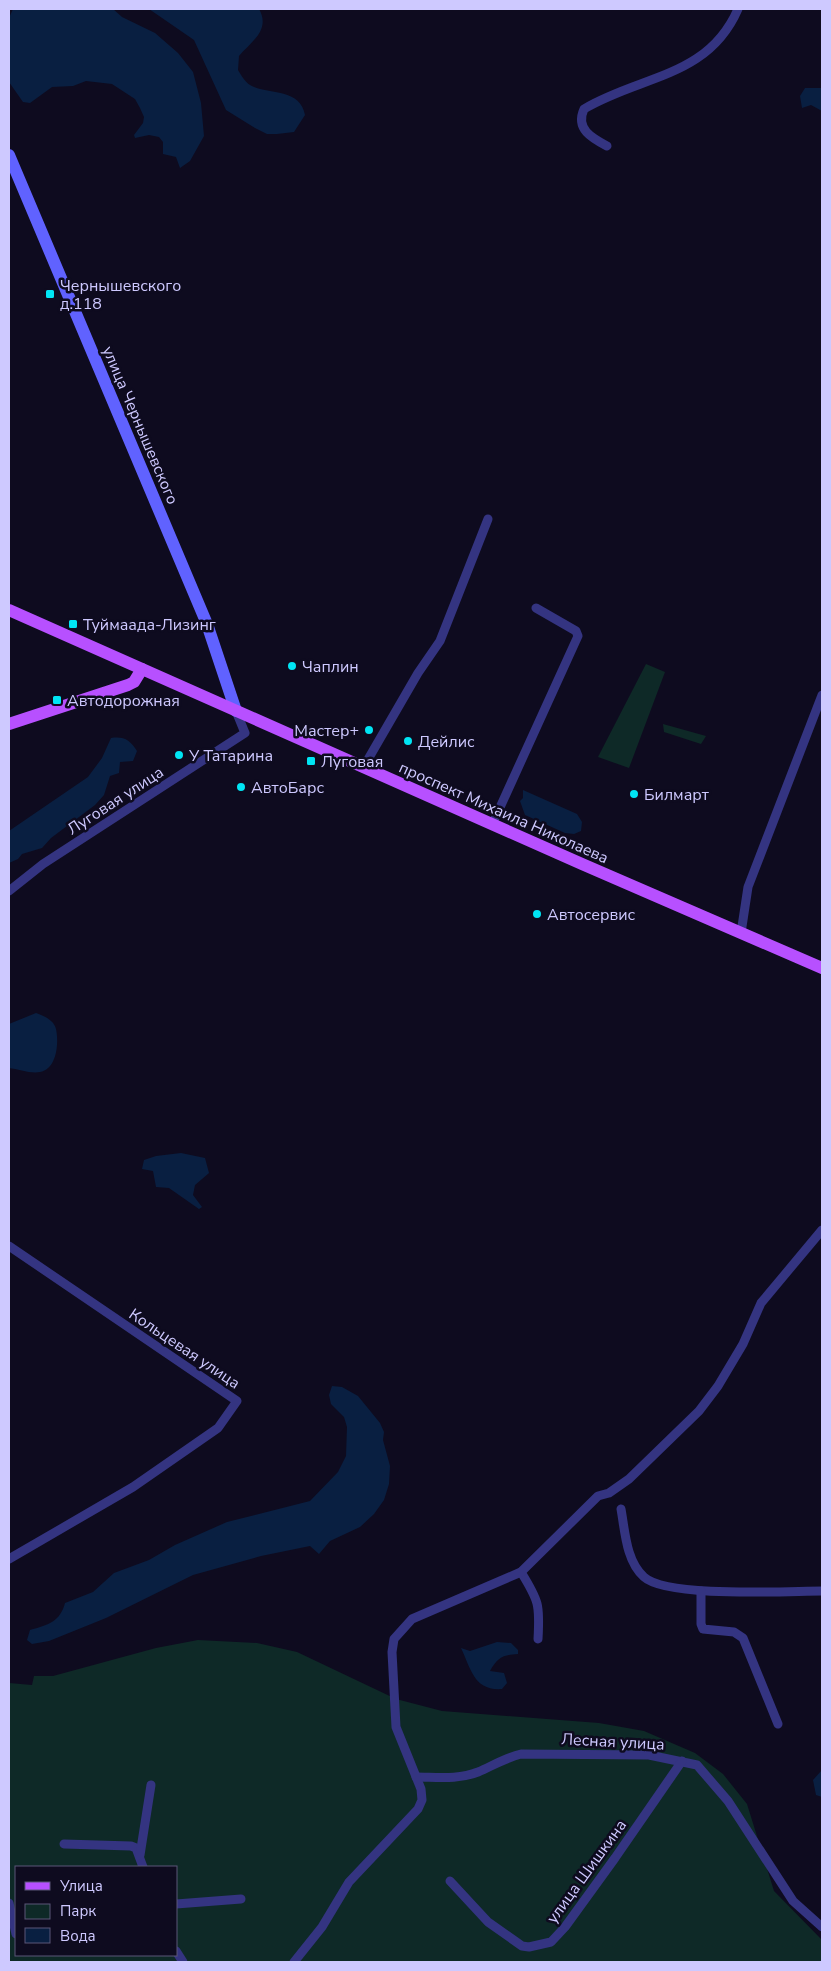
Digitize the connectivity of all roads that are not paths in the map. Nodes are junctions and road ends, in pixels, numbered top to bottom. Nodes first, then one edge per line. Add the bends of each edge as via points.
1 (738, 9) edge
2 (607, 146) dead end
3 (9, 155) edge
4 (488, 519) dead end
5 (536, 608) dead end
6 (9, 610) edge
7 (142, 669) junction
8 (822, 695) edge
9 (236, 711) junction
10 (9, 724) edge
11 (363, 768) junction
12 (492, 824) junction
13 (9, 891) edge
14 (741, 933) junction
15 (822, 968) edge
16 (822, 1230) edge
17 (9, 1246) edge
18 (621, 1509) dead end
19 (9, 1559) edge
20 (521, 1572) junction
21 (701, 1591) junction
22 (822, 1591) edge
23 (538, 1639) dead end
24 (778, 1724) dead end
25 (682, 1761) junction
26 (416, 1777) junction
27 (151, 1785) dead end
28 (64, 1844) dead end
29 (140, 1855) junction
30 (143, 1866) edge
31 (450, 1881) dead end
32 (241, 1899) dead end
33 (9, 1903) edge
34 (178, 1904) edge
35 (822, 1927) edge
36 (15, 1930) edge
37 (294, 1962) edge

1 - 2 street via 721,39 695,61 584,109 582,126 591,137
3 - 9 main road, улица Чернышевского via 207,624
4 - 11 street via 440,641 418,672
5 - 12 street via 576,631 578,636
6 - 7 main road, проспект Михаила Николаева
7 - 9 main road, проспект Михаила Николаева
7 - 10 main road via 134,682 128,685
8 - 14 street via 748,887
9 - 11 main road, проспект Михаила Николаева
9 - 13 street, Луговая улица via 245,733 44,864
11 - 12 main road, проспект Михаила Николаева
12 - 14 main road, проспект Михаила Николаева
14 - 15 main road, проспект Михаила Николаева
16 - 20 street via 761,1303 743,1344 699,1411 629,1479 609,1493 598,1496
17 - 19 street, Кольцевая улица via 237,1401 218,1428 141,1482
18 - 21 street via 629,1552 643,1576 652,1583
20 - 23 street via 537,1597
20 - 26 street via 412,1619 394,1639 396,1728
21 - 22 street
21 - 24 street via 703,1629 734,1632 743,1638
25 - 26 street, Лесная улица via 648,1755 521,1754 502,1759 467,1776
25 - 31 street, улица Шишкина via 615,1858 551,1942 522,1946 488,1922
25 - 35 street, Лесная улица via 697,1765 706,1773 794,1901
26 - 37 street via 422,1800 418,1810 349,1882 322,1927
27 - 29 street
28 - 29 street via 132,1846
29 - 30 street
32 - 34 street
33 - 36 street

